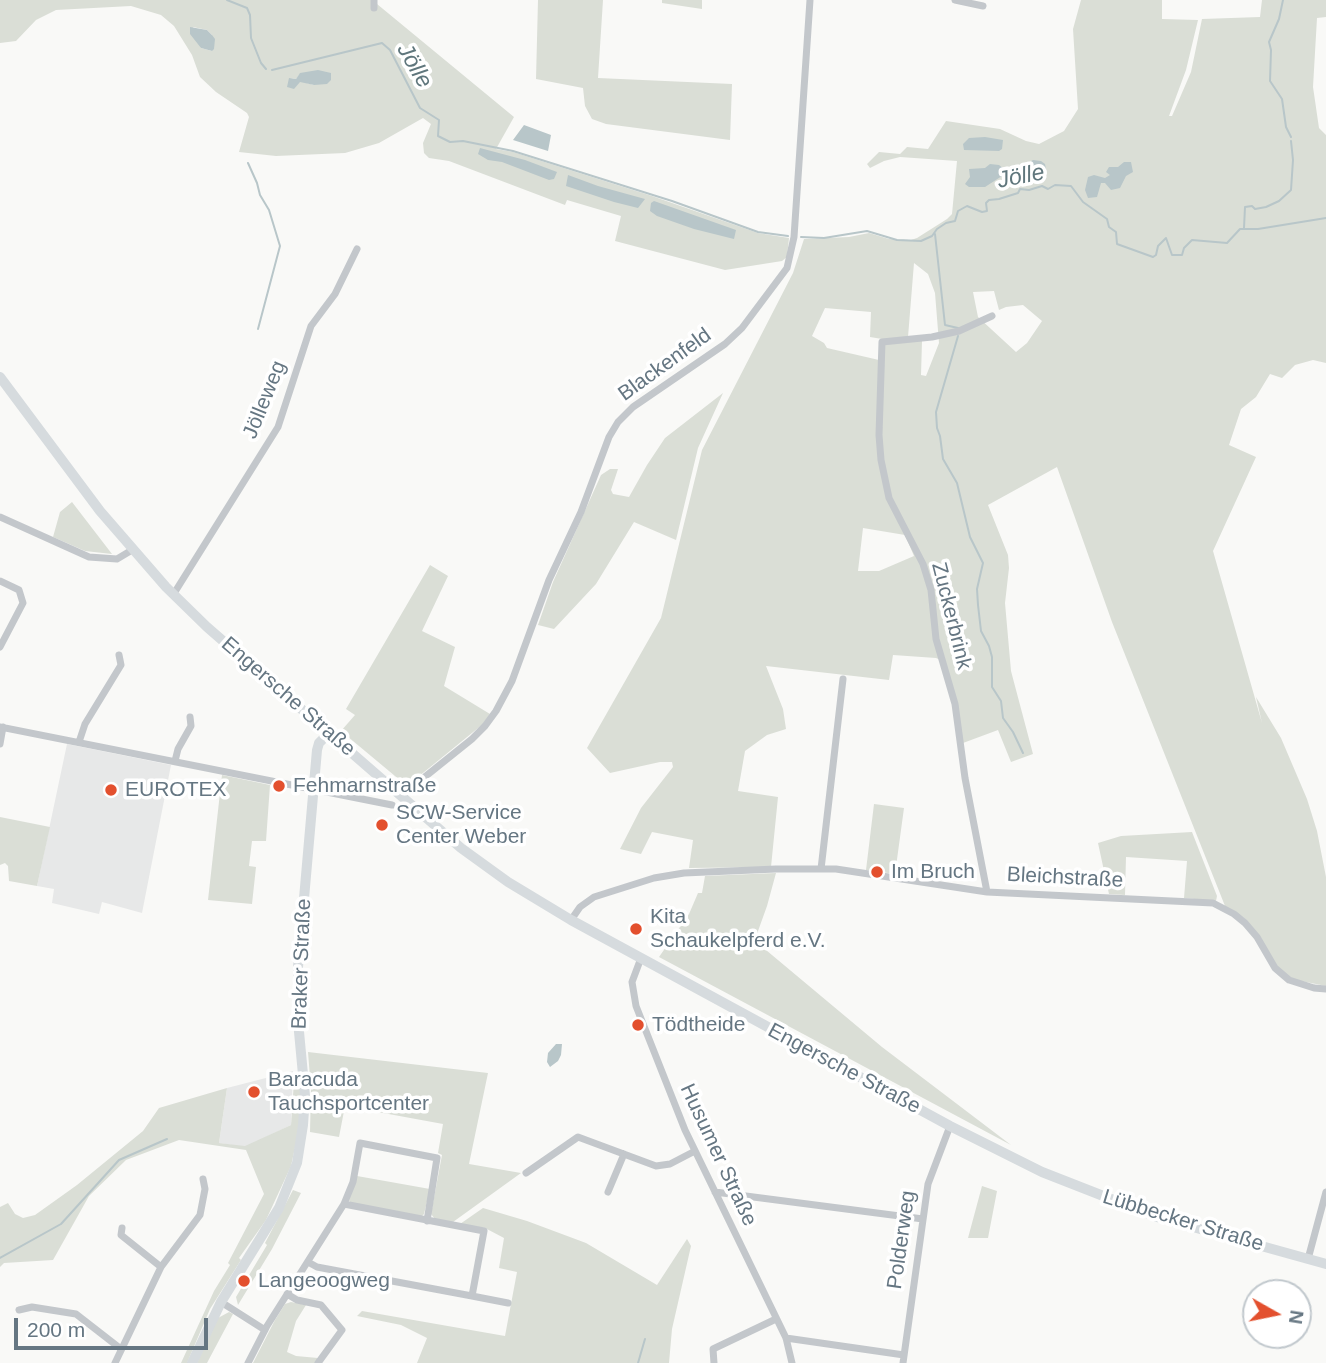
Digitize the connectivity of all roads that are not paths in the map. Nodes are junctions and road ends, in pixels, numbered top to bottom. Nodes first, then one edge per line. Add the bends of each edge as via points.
1 (810, 0) edge
2 (955, 0) edge
3 (983, 6) dead end
4 (356, 249) dead end
5 (992, 316) dead end
6 (0, 377) edge
7 (0, 517) edge
8 (132, 550) junction
9 (0, 581) edge
10 (173, 595) junction
11 (0, 647) edge
12 (119, 655) dead end
13 (843, 679) dead end
14 (190, 718) dead end
15 (2, 727) edge
16 (329, 733) junction
17 (79, 743) junction
18 (0, 744) edge
19 (175, 761) junction
20 (314, 789) junction
21 (401, 796) junction
22 (392, 805) dead end
23 (821, 869) junction
24 (987, 892) junction
25 (571, 920) junction
26 (641, 958) junction
27 (1326, 989) edge
28 (950, 1126) junction
29 (695, 1151) junction
30 (624, 1154) junction
31 (1042, 1172) joint
32 (526, 1173) dead end
33 (203, 1180) dead end
34 (608, 1192) dead end
35 (715, 1192) junction
36 (1326, 1192) edge
37 (344, 1204) junction
38 (923, 1219) junction
39 (427, 1221) junction
40 (122, 1228) dead end
41 (1308, 1259) junction
42 (308, 1262) junction
43 (1326, 1264) edge
44 (161, 1267) junction
45 (287, 1294) junction
46 (472, 1296) junction
47 (221, 1302) junction
48 (508, 1303) dead end
49 (19, 1310) dead end
50 (776, 1319) junction
51 (265, 1330) junction
52 (786, 1338) junction
53 (121, 1349) junction
54 (904, 1359) edge
55 (115, 1363) edge
56 (192, 1363) edge
57 (248, 1363) edge
58 (318, 1363) edge
59 (714, 1363) edge
60 (792, 1363) edge

1 - 21 street, Blackenfeld via 794,237 787,268 725,344 618,422 496,711 472,738
2 - 3 street
4 - 10 street, Jölleweg via 335,294 311,326 278,427
5 - 24 street, Zuckerbrink via 959,331 882,342 879,436 889,498 923,564 931,590 936,639 955,704
6 - 8 main road, Engersche Straße
7 - 8 street via 89,557 117,559
8 - 10 main road, Engersche Straße
9 - 11 street via 19,590 23,603
10 - 16 main road, Engersche Straße
12 - 17 street via 121,665 85,724
13 - 23 street
14 - 19 street via 191,726
15 - 17 street
15 - 18 street
16 - 20 main road, Braker Straße via 318,747
16 - 21 main road, Engersche Straße
17 - 19 street
19 - 20 street
20 - 22 street
20 - 47 main road, Braker Straße via 297,987 304,1096 301,1142 279,1208
21 - 25 main road, Engersche Straße via 495,874
23 - 24 street, Bleichstraße
23 - 25 street, Bleichstraße via 654,878 594,897
24 - 27 street, Bleichstraße via 1213,903 1245,923 1281,974 1300,985
25 - 26 main road, Engersche Straße
26 - 28 main road, Engersche Straße
26 - 29 street, Husumer Straße via 632,977 634,999
28 - 31 main road, Engersche Straße
28 - 38 street, Polderweg via 928,1184
29 - 30 street via 663,1166
29 - 35 street, Husumer Straße
30 - 32 street via 578,1137
30 - 34 street
31 - 41 main road, Lübbecker Straße via 1105,1199
33 - 44 street via 200,1215
35 - 38 street
35 - 50 street, Husumer Straße
36 - 41 street
37 - 39 street
37 - 39 street via 360,1143 433,1156 438,1162
37 - 42 street
38 - 54 street, Polderweg
39 - 46 street via 484,1231
40 - 44 street via 121,1235
41 - 43 main road, Lübbecker Straße
42 - 45 street
42 - 46 street
44 - 53 street
45 - 51 street
45 - 58 street via 321,1305 342,1330
46 - 48 street
47 - 51 street
47 - 56 main road, Braker Straße
49 - 53 street via 27,1307 76,1314
50 - 52 street, Husumer Straße
50 - 59 street via 713,1349
51 - 57 street
52 - 54 street
52 - 60 street, Husumer Straße
53 - 55 street

